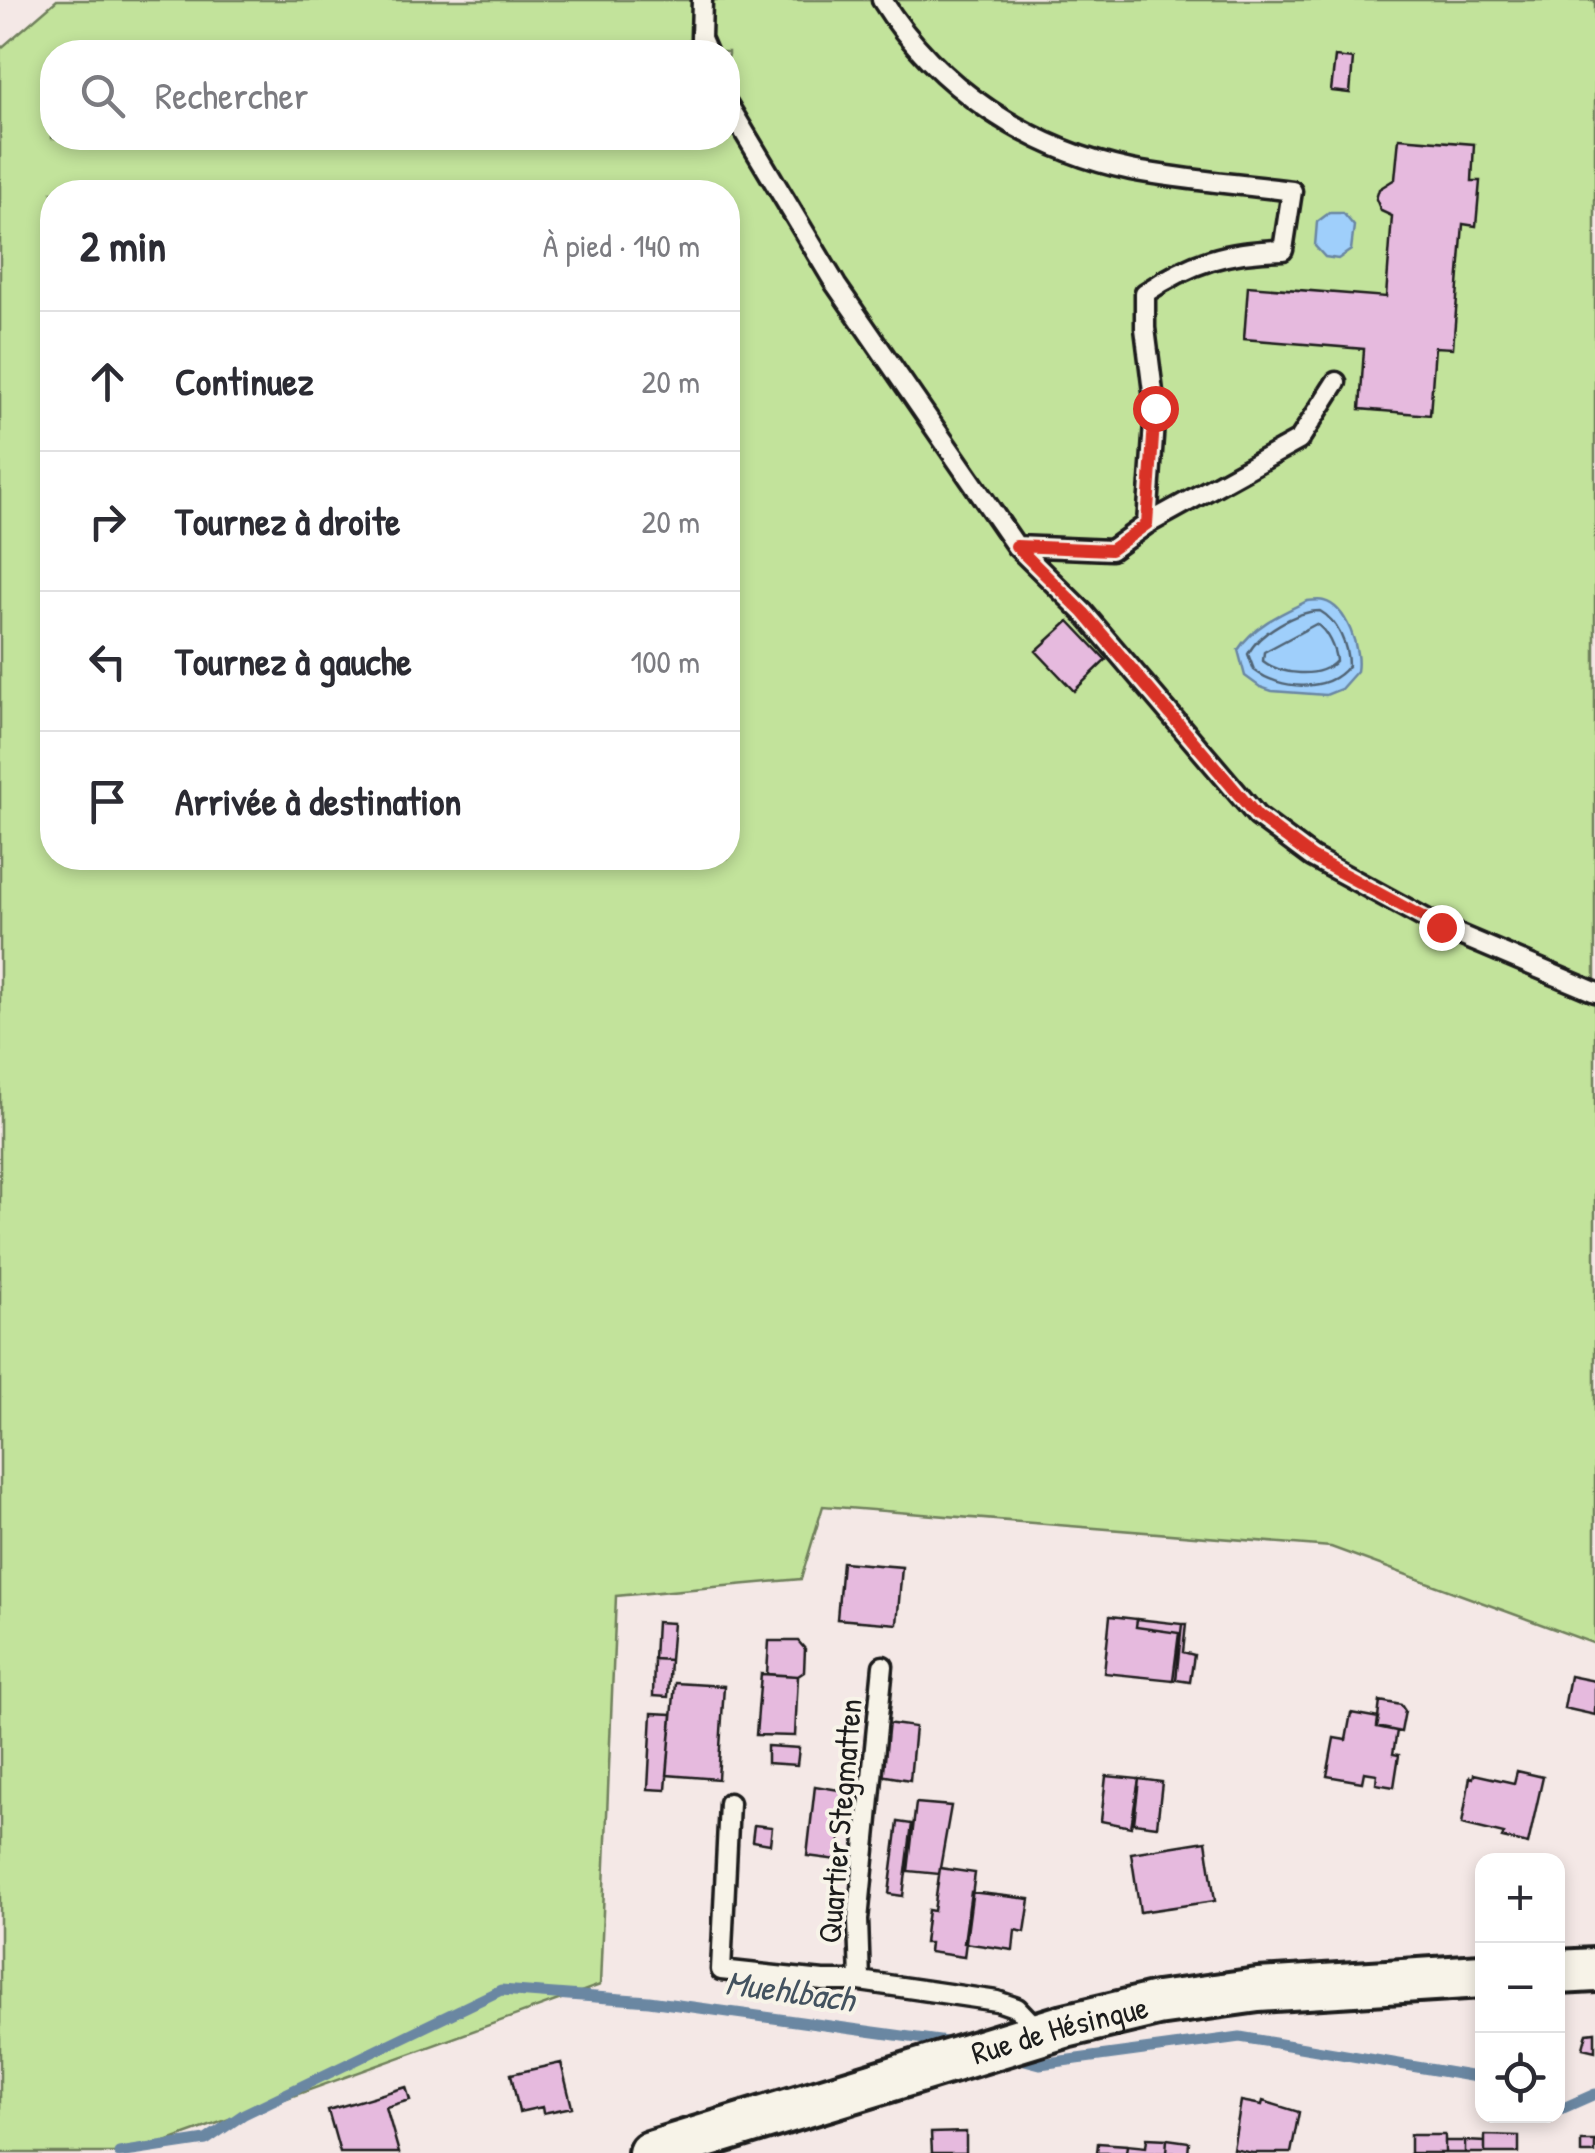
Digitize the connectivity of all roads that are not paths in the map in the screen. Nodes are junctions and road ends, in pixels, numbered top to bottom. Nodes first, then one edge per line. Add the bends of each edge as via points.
1 (702, 0) edge
2 (882, 0) edge
3 (702, 40) edge
4 (740, 124) edge
5 (1336, 382) dead end
6 (1147, 524) junction
7 (1016, 546) junction
8 (1595, 992) edge
9 (882, 1666) dead end
10 (729, 1803) dead end
11 (1595, 1970) edge
12 (1565, 1972) edge
13 (1475, 1976) edge
14 (860, 1981) junction
15 (1034, 2037) junction
16 (650, 2153) edge

1 - 3 lane
2 - 6 lane via 938,68 1028,134 1131,170 1292,192 1283,250 1246,251 1182,268 1145,293 1155,408
4 - 7 lane via 836,286
5 - 6 lane via 1299,440
6 - 7 lane via 1111,550
7 - 8 lane via 1084,613 1257,816 1312,857 1441,927
9 - 14 lane, Quartier Stegmatten via 858,1920
10 - 14 lane, Quartier Stegmatten via 721,1970
11 - 12 street
13 - 15 street, Rue de Hésingue via 1215,1994
14 - 15 lane, Quartier Stegmatten via 997,2001 1017,2008
15 - 16 street, Rue de Hésingue

